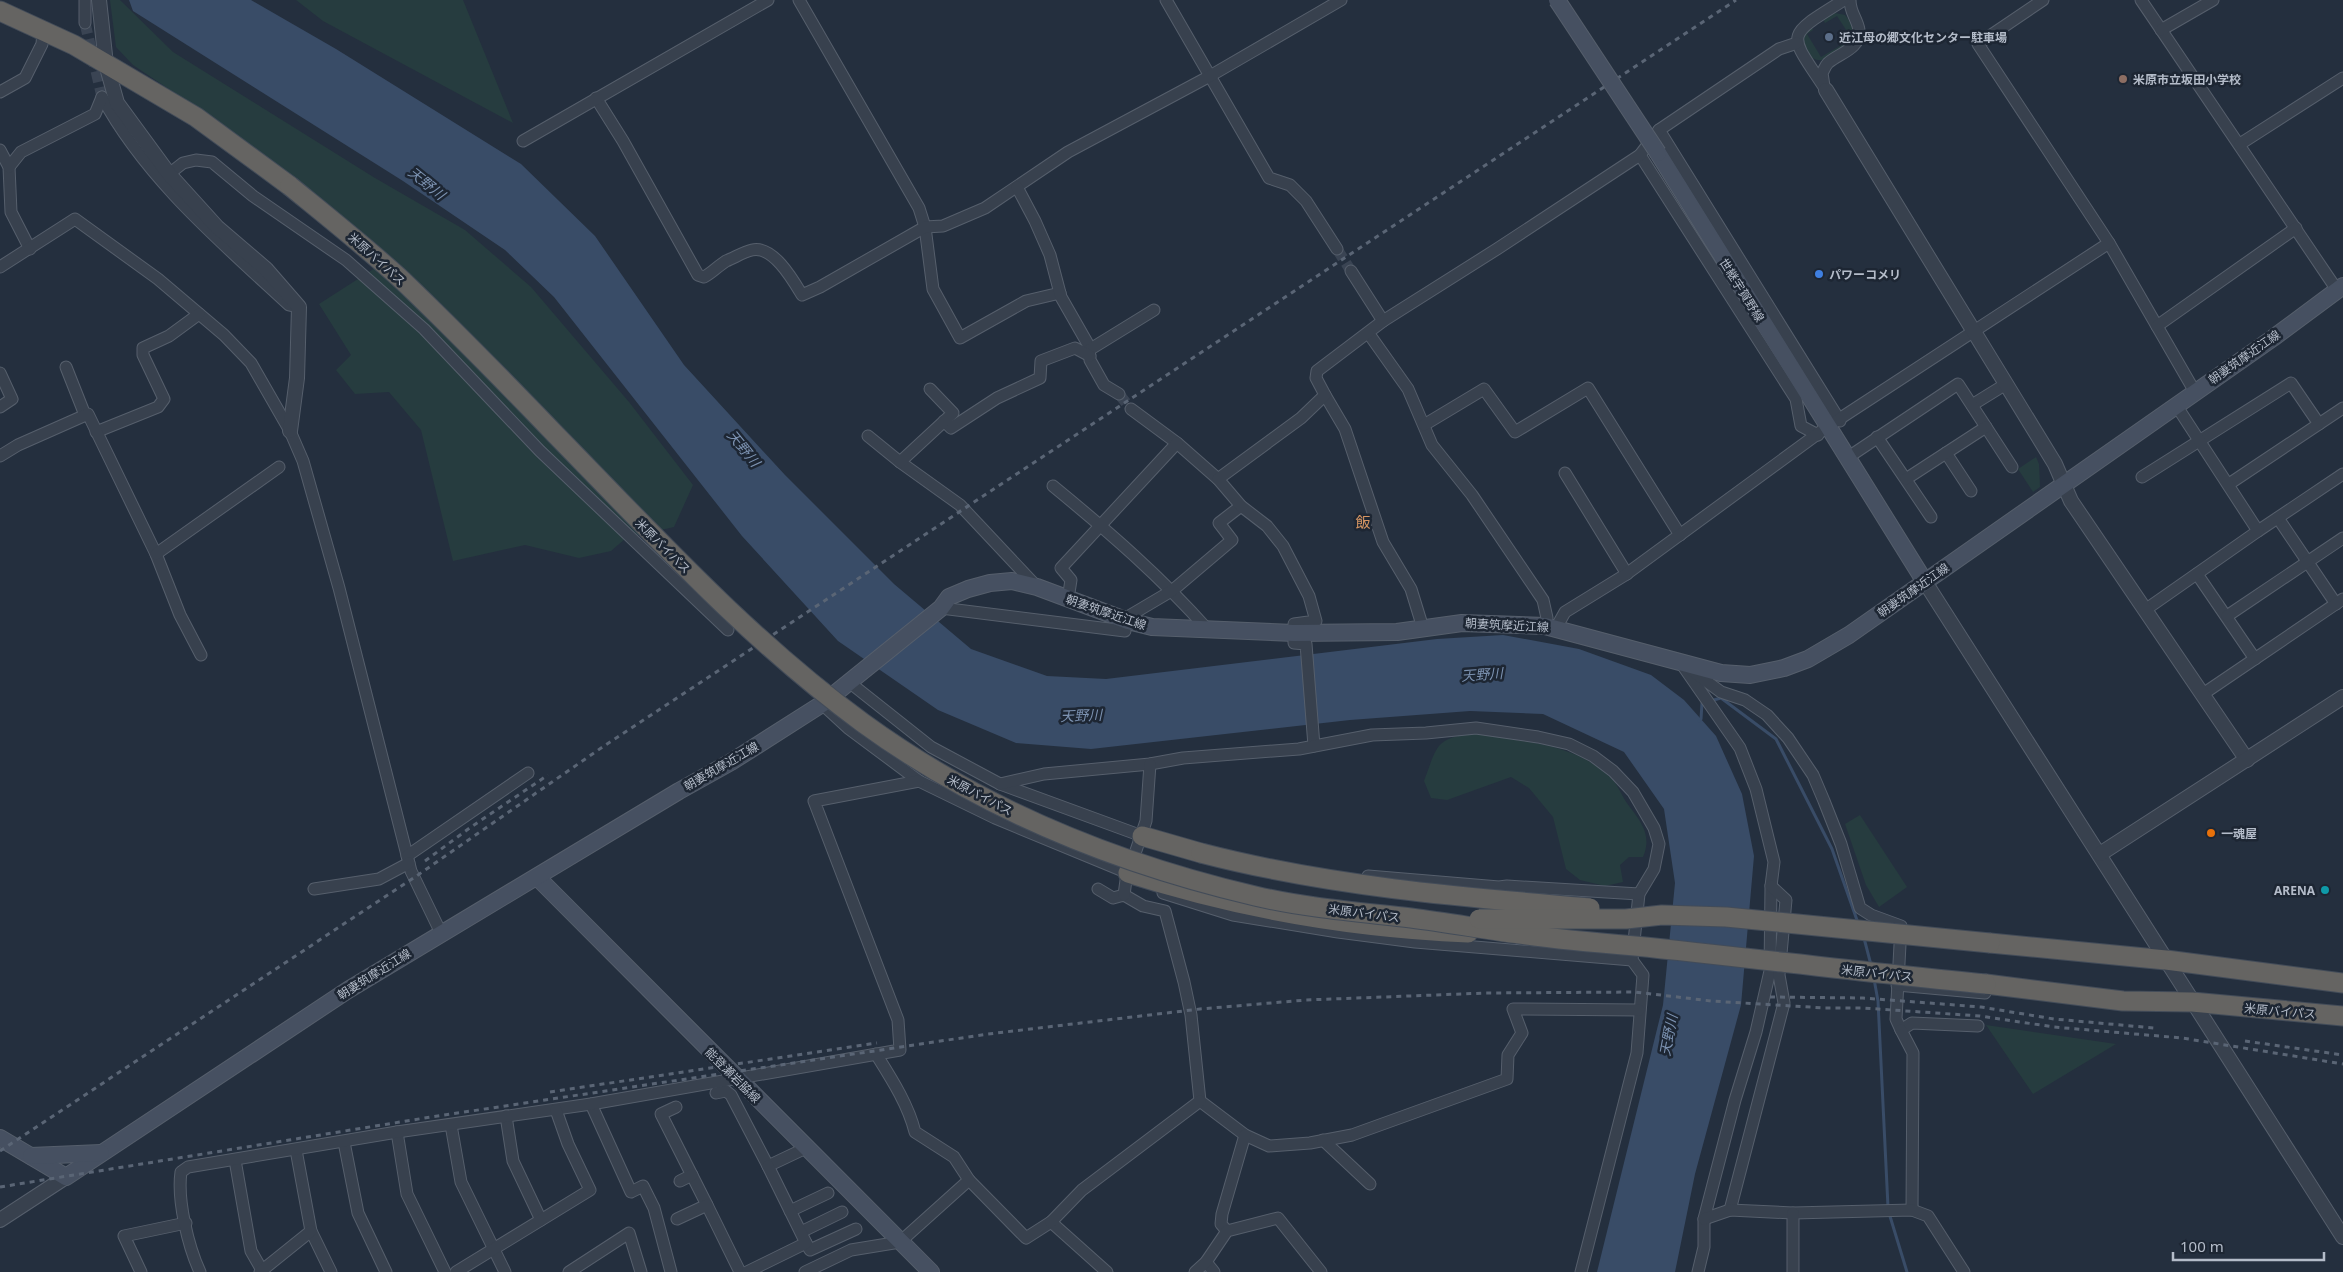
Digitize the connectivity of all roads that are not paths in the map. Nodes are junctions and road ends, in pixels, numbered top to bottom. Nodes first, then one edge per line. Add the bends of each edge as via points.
1 (85, 0) edge
2 (100, 0) edge
3 (768, 0) edge
4 (799, 0) edge
5 (1166, 0) edge
6 (1341, 0) edge
7 (1557, 0) edge
8 (1844, 0) edge
9 (1850, 0) edge
10 (2043, 0) edge
11 (2213, 0) edge
12 (2146, 2) edge
13 (0, 11) edge
14 (1828, 11) junction
15 (1852, 16) junction
16 (85, 23) tunnel mouth
17 (43, 30) junction
18 (2161, 30) junction
19 (1797, 43) junction
20 (1806, 59) junction
21 (106, 64) junction
22 (1827, 64) junction
23 (1210, 76) junction
24 (2343, 78) edge
25 (1826, 90) junction
26 (0, 92) edge
27 (596, 98) junction
28 (1659, 130) junction
29 (523, 141) dead end
30 (2240, 144) junction
31 (0, 150) edge
32 (1640, 154) junction
33 (9, 166) junction
34 (169, 174) junction
35 (1017, 187) junction
36 (925, 226) junction
37 (2296, 228) junction
38 (2109, 244) junction
39 (30, 249) junction
40 (1337, 249) tunnel mouth
41 (0, 267) edge
42 (1351, 271) tunnel mouth
43 (2341, 291) edge
44 (1060, 293) junction
45 (299, 307) junction
46 (1154, 310) dead end
47 (199, 314) junction
48 (1383, 321) junction
49 (2157, 326) junction
50 (1975, 333) junction
51 (1369, 334) junction
52 (1089, 353) junction
53 (66, 367) dead end
54 (0, 373) edge
55 (2006, 384) junction
56 (930, 389) dead end
57 (2195, 392) junction
58 (1119, 394) tunnel mouth
59 (1324, 394) junction
60 (1972, 405) junction
61 (2176, 405) junction
62 (0, 407) edge
63 (2343, 408) edge
64 (1131, 409) tunnel mouth
65 (85, 415) junction
66 (944, 421) junction
67 (2319, 424) junction
68 (1424, 426) junction
69 (1986, 427) junction
70 (1828, 428) junction
71 (290, 431) junction
72 (96, 432) junction
73 (868, 436) dead end
74 (1877, 438) junction
75 (2198, 441) junction
76 (1177, 443) junction
77 (1946, 453) junction
78 (0, 456) edge
79 (1847, 458) junction
80 (900, 462) junction
81 (279, 467) dead end
82 (2012, 467) dead end
83 (1565, 473) dead end
84 (2343, 474) edge
85 (2142, 476) dead end
86 (1218, 479) junction
87 (1906, 479) junction
88 (2063, 484) junction
89 (2228, 484) junction
90 (1053, 486) dead end
91 (1971, 490) dead end
92 (1241, 506) junction
93 (1931, 517) dead end
94 (2278, 518) junction
95 (1102, 526) junction
96 (2258, 531) junction
97 (1680, 535) junction
98 (2343, 538) edge
99 (156, 554) junction
100 (2307, 562) junction
101 (1627, 574) junction
102 (2197, 574) junction
103 (1925, 582) junction
104 (1037, 587) junction
105 (1173, 590) junction
106 (1068, 599) junction
107 (2339, 602) edge
108 (2145, 610) junction
109 (937, 611) junction
110 (2227, 616) junction
111 (1124, 619) junction
112 (1551, 627) junction
113 (1423, 628) junction
114 (728, 630) dead end
115 (1208, 630) junction
116 (1294, 633) junction
117 (201, 655) dead end
118 (2255, 659) junction
119 (1681, 663) junction
120 (854, 677) junction
121 (2203, 694) junction
122 (2343, 697) edge
123 (822, 704) junction
124 (1313, 741) junction
125 (2247, 760) junction
126 (1150, 764) junction
127 (528, 772) dead end
128 (919, 781) junction
129 (1000, 784) junction
130 (1143, 832) junction
131 (2100, 854) junction
132 (408, 860) junction
133 (1127, 876) junction
134 (537, 877) junction
135 (1771, 886) junction
136 (314, 889) dead end
137 (1098, 889) dead end
138 (1124, 894) junction
139 (1639, 894) junction
140 (1662, 916) junction
141 (1412, 919) junction
142 (1901, 926) junction
143 (441, 933) junction
144 (1530, 936) junction
145 (2112, 956) junction
146 (1632, 960) junction
147 (2166, 960) junction
148 (2343, 984) edge
149 (1897, 985) junction
150 (2123, 1000) junction
151 (2192, 1002) junction
152 (1639, 1010) junction
153 (2343, 1016) edge
154 (1978, 1026) dead end
155 (1902, 1030) junction
156 (876, 1054) junction
157 (734, 1077) junction
158 (716, 1093) dead end
159 (1200, 1101) junction
160 (591, 1104) junction
161 (676, 1107) dead end
162 (556, 1110) junction
163 (506, 1116) junction
164 (450, 1125) junction
165 (397, 1132) junction
166 (1245, 1135) junction
167 (0, 1138) edge
168 (1323, 1140) junction
169 (344, 1142) junction
170 (806, 1148) junction
171 (296, 1150) junction
172 (101, 1153) junction
173 (30, 1156) junction
174 (235, 1160) junction
175 (768, 1166) junction
176 (692, 1175) junction
177 (66, 1177) junction
178 (969, 1180) junction
179 (680, 1181) dead end
180 (1370, 1184) dead end
181 (828, 1193) dead end
182 (707, 1205) junction
183 (1730, 1210) junction
184 (1912, 1210) junction
185 (790, 1211) junction
186 (842, 1212) dead end
187 (1793, 1213) junction
188 (1704, 1218) junction
189 (677, 1219) dead end
190 (0, 1220) edge
191 (541, 1220) junction
192 (1051, 1222) junction
193 (186, 1223) junction
194 (856, 1229) dead end
195 (311, 1231) junction
196 (1226, 1231) junction
197 (801, 1232) junction
198 (2343, 1237) edge
199 (900, 1242) junction
200 (806, 1243) junction
201 (493, 1249) junction
202 (1206, 1262) junction
203 (141, 1272) edge
204 (200, 1272) edge
205 (262, 1272) edge
206 (330, 1272) edge
207 (386, 1272) edge
208 (445, 1272) edge
209 (456, 1272) edge
210 (505, 1272) edge
211 (569, 1272) edge
212 (641, 1272) edge
213 (671, 1272) edge
214 (740, 1272) edge
215 (747, 1272) edge
216 (805, 1272) edge
217 (931, 1272) edge
218 (1106, 1272) edge
219 (1195, 1272) edge
220 (1214, 1272) edge
221 (1321, 1272) edge
222 (1581, 1272) edge
223 (1698, 1272) edge
224 (1793, 1272) edge
225 (1964, 1272) edge

1 - 16 street
2 - 21 street
3 - 27 street
4 - 36 street via 919,208
5 - 23 street
6 - 23 street
7 - 70 main road, 世継宇賀野線, bridge via 1658,153
8 - 14 street
9 - 15 street
10 - 38 street via 1978,44
11 - 18 street
12 - 18 street
13 - 17 highway, 米原バイパス
14 - 15 street via 1837,10
14 - 19 street via 1800,29
15 - 22 street via 1858,36 1853,47
17 - 21 highway, 米原バイパス
17 - 26 street via 42,44 25,78
18 - 30 street
19 - 20 street
19 - 28 street via 1779,49
20 - 22 street
20 - 25 street
21 - 34 street via 117,103
21 - 141 highway, 米原バイパス, bridge via 196,117 353,237 406,285 673,557 760,640 863,723 914,757 974,793 1038,825 1102,851 1258,897
22 - 25 street via 1822,73
23 - 35 street via 1068,152
23 - 40 street via 1269,178 1290,185 1306,201
24 - 30 street
25 - 50 street
27 - 29 street
27 - 36 street via 624,141 698,276 704,277 724,262 753,250 765,252 779,262 802,295
28 - 32 street
28 - 70 street
30 - 37 street
31 - 33 street
32 - 48 street via 1497,250
32 - 70 street via 1796,399 1801,426
33 - 39 street via 11,212
33 - 45 street via 21,152 94,114 102,97 148,165 232,252 289,305
34 - 45 street via 217,227 266,269
34 - 114 street via 183,163 196,160 212,162 253,196 346,260 424,330 540,451
35 - 36 street via 984,208 943,226
35 - 44 street via 1050,255
36 - 44 street via 933,290 960,338 1026,301
37 - 43 street
37 - 49 street
38 - 49 street
38 - 50 street
39 - 41 street
39 - 47 street via 75,220 158,279
42 - 48 street
43 - 57 main road, 朝妻筑摩近江線
44 - 52 street via 1089,346
45 - 71 street via 297,378
46 - 52 street
47 - 71 street via 251,364
47 - 72 street via 169,336 143,348 143,355 164,399 158,407
48 - 51 street
49 - 57 street
50 - 55 street
50 - 70 street
51 - 59 street via 1317,371 1316,378
51 - 68 street via 1408,389
52 - 58 street via 1104,385
52 - 66 street via 1075,348 1041,361 1040,378 996,398 951,428
53 - 65 street
54 - 62 street via 12,398
55 - 60 street
55 - 88 street via 2055,464
56 - 66 street via 953,413
57 - 61 main road, 朝妻筑摩近江線
59 - 86 street via 1301,418
59 - 113 street via 1345,429 1383,542 1411,589
60 - 69 street
60 - 74 street via 1958,384
61 - 75 street
61 - 88 main road, 朝妻筑摩近江線
63 - 67 street
64 - 76 street
65 - 72 street via 88,414
65 - 78 street
66 - 80 street
67 - 75 street via 2291,384
67 - 89 street
68 - 97 street via 1484,389 1515,432 1588,388
68 - 112 street via 1432,445 1472,495 1543,600
69 - 77 street
69 - 82 street
70 - 79 main road, 世継宇賀野線
70 - 97 street
71 - 132 street via 303,461 339,588
72 - 99 street
73 - 80 street
74 - 79 street
74 - 87 street
75 - 85 street
75 - 89 street
76 - 86 street
76 - 95 street
77 - 87 street
77 - 91 street
79 - 103 main road, 世継宇賀野線
80 - 104 street via 960,505
81 - 99 street
83 - 101 street
84 - 94 street
86 - 92 street
87 - 93 street
88 - 103 main road, 朝妻筑摩近江線
88 - 108 street via 2071,501
89 - 96 street
90 - 95 street
92 - 105 street via 1218,523 1232,540
92 - 116 street via 1267,526 1283,546 1310,596 1316,621 1294,624
94 - 96 street
94 - 100 street
95 - 105 street
95 - 106 street via 1061,568 1071,580
96 - 102 street
97 - 101 street
98 - 100 street
99 - 117 street
100 - 107 street
100 - 110 street
101 - 112 street via 1565,612
102 - 108 street
102 - 110 street
103 - 119 main road, 朝妻筑摩近江線 via 1849,635 1808,659 1784,668 1750,675
103 - 131 street
104 - 106 main road, 朝妻筑摩近江線
104 - 109 main road, 朝妻筑摩近江線 via 1012,581 968,588 949,597
105 - 111 street
105 - 115 street
106 - 111 main road, 朝妻筑摩近江線
107 - 118 street
108 - 121 street
109 - 111 street via 1125,631
109 - 120 main road, 朝妻筑摩近江線
110 - 118 street
111 - 115 main road, 朝妻筑摩近江線 via 1152,627
112 - 113 main road, 朝妻筑摩近江線 via 1462,623
112 - 119 main road, 朝妻筑摩近江線
113 - 116 main road, 朝妻筑摩近江線 via 1397,632
115 - 116 main road, 朝妻筑摩近江線
116 - 124 street via 1294,643 1306,644
118 - 121 street
119 - 135 street via 1740,748 1756,789 1774,862
119 - 142 street via 1721,692 1745,700 1767,715 1788,738 1813,775 1841,844 1860,908
120 - 123 main road, 朝妻筑摩近江線
120 - 129 street via 931,747
121 - 125 street
122 - 125 street
123 - 128 street via 848,728
123 - 134 main road, 朝妻筑摩近江線 via 732,762
124 - 126 street via 1299,750 1199,756
124 - 139 street via 1476,728 1538,736 1569,744 1613,771 1633,792 1654,828 1659,854
125 - 131 street
126 - 129 street via 1044,774
126 - 130 street
127 - 132 street
128 - 133 street
128 - 156 street via 814,801 898,1020 900,1050
129 - 130 street
130 - 133 street
130 - 139 street via 1258,860 1356,875
130 - 140 highway, bridge via 1201,853 1257,868 1354,884
131 - 147 street
132 - 136 street via 379,879
132 - 143 street
133 - 138 street
133 - 144 highway, bridge via 1261,909 1345,923 1412,931
133 - 146 street via 1233,915 1415,942
134 - 143 main road, 朝妻筑摩近江線
134 - 157 main road, 能登瀬岩脇線
135 - 183 street via 1786,900 1779,975 1784,1003
135 - 188 street via 1770,971
137 - 138 street via 1113,898
138 - 159 street via 1143,906 1165,911 1189,1007
139 - 146 street
140 - 141 highway, 米原バイパス, bridge via 1626,919
140 - 145 highway, 米原バイパス, bridge via 1726,917
141 - 144 highway, 米原バイパス, bridge
142 - 145 street via 2081,943
142 - 149 street
143 - 172 main road, 朝妻筑摩近江線 via 348,990
144 - 150 highway, 米原バイパス, bridge
145 - 147 highway, 米原バイパス
146 - 152 street via 1643,975
147 - 148 highway, 米原バイパス
147 - 151 street
149 - 150 street via 2087,1003
149 - 155 street via 1896,1019
150 - 151 highway, 米原バイパス
151 - 153 highway, 米原バイパス
151 - 198 street
152 - 168 street via 1513,1008 1522,1033 1508,1055 1507,1079 1352,1135
152 - 222 street via 1637,1053
154 - 155 street via 1912,1023
155 - 184 street via 1913,1053
156 - 157 street
156 - 178 street via 899,1094 915,1132 954,1157
157 - 160 street
157 - 170 main road, 能登瀬岩脇線
158 - 175 street via 726,1091 731,1094
159 - 166 street
159 - 192 street via 1082,1190
160 - 162 street
160 - 213 street via 631,1192 643,1186 654,1208
161 - 176 street via 662,1114
162 - 163 street
162 - 191 street via 590,1190
163 - 164 street
163 - 191 street via 513,1161
164 - 165 street
164 - 201 street via 461,1182
165 - 169 street
165 - 208 street via 407,1194
166 - 168 street via 1269,1146
166 - 196 street via 1222,1214 1221,1224
167 - 173 main road
168 - 180 street
169 - 171 street
169 - 207 street via 358,1212
170 - 175 street
170 - 199 main road, 能登瀬岩脇線
171 - 174 street
171 - 195 street
172 - 173 main road
172 - 177 main road, 朝妻筑摩近江線
173 - 177 main road
174 - 193 street via 188,1167 181,1172 179,1184
174 - 205 street via 251,1251
175 - 185 street
176 - 179 street
176 - 182 street
177 - 190 street
178 - 192 street via 1026,1238
178 - 199 street
181 - 185 street
182 - 189 street
182 - 214 street
183 - 187 street
183 - 188 street
184 - 187 street
184 - 225 street via 1928,1216
185 - 197 street
186 - 197 street
187 - 224 street
188 - 223 street via 1704,1247
191 - 201 street
192 - 218 street
193 - 203 street via 124,1236
193 - 204 street
194 - 200 street via 810,1250
195 - 205 street
195 - 206 street
196 - 202 street
196 - 221 street via 1278,1218
197 - 200 street
199 - 216 street via 851,1250
199 - 217 main road, 能登瀬岩脇線
200 - 215 street
201 - 209 street
201 - 210 street
202 - 219 street
202 - 220 street
211 - 212 street via 629,1233

